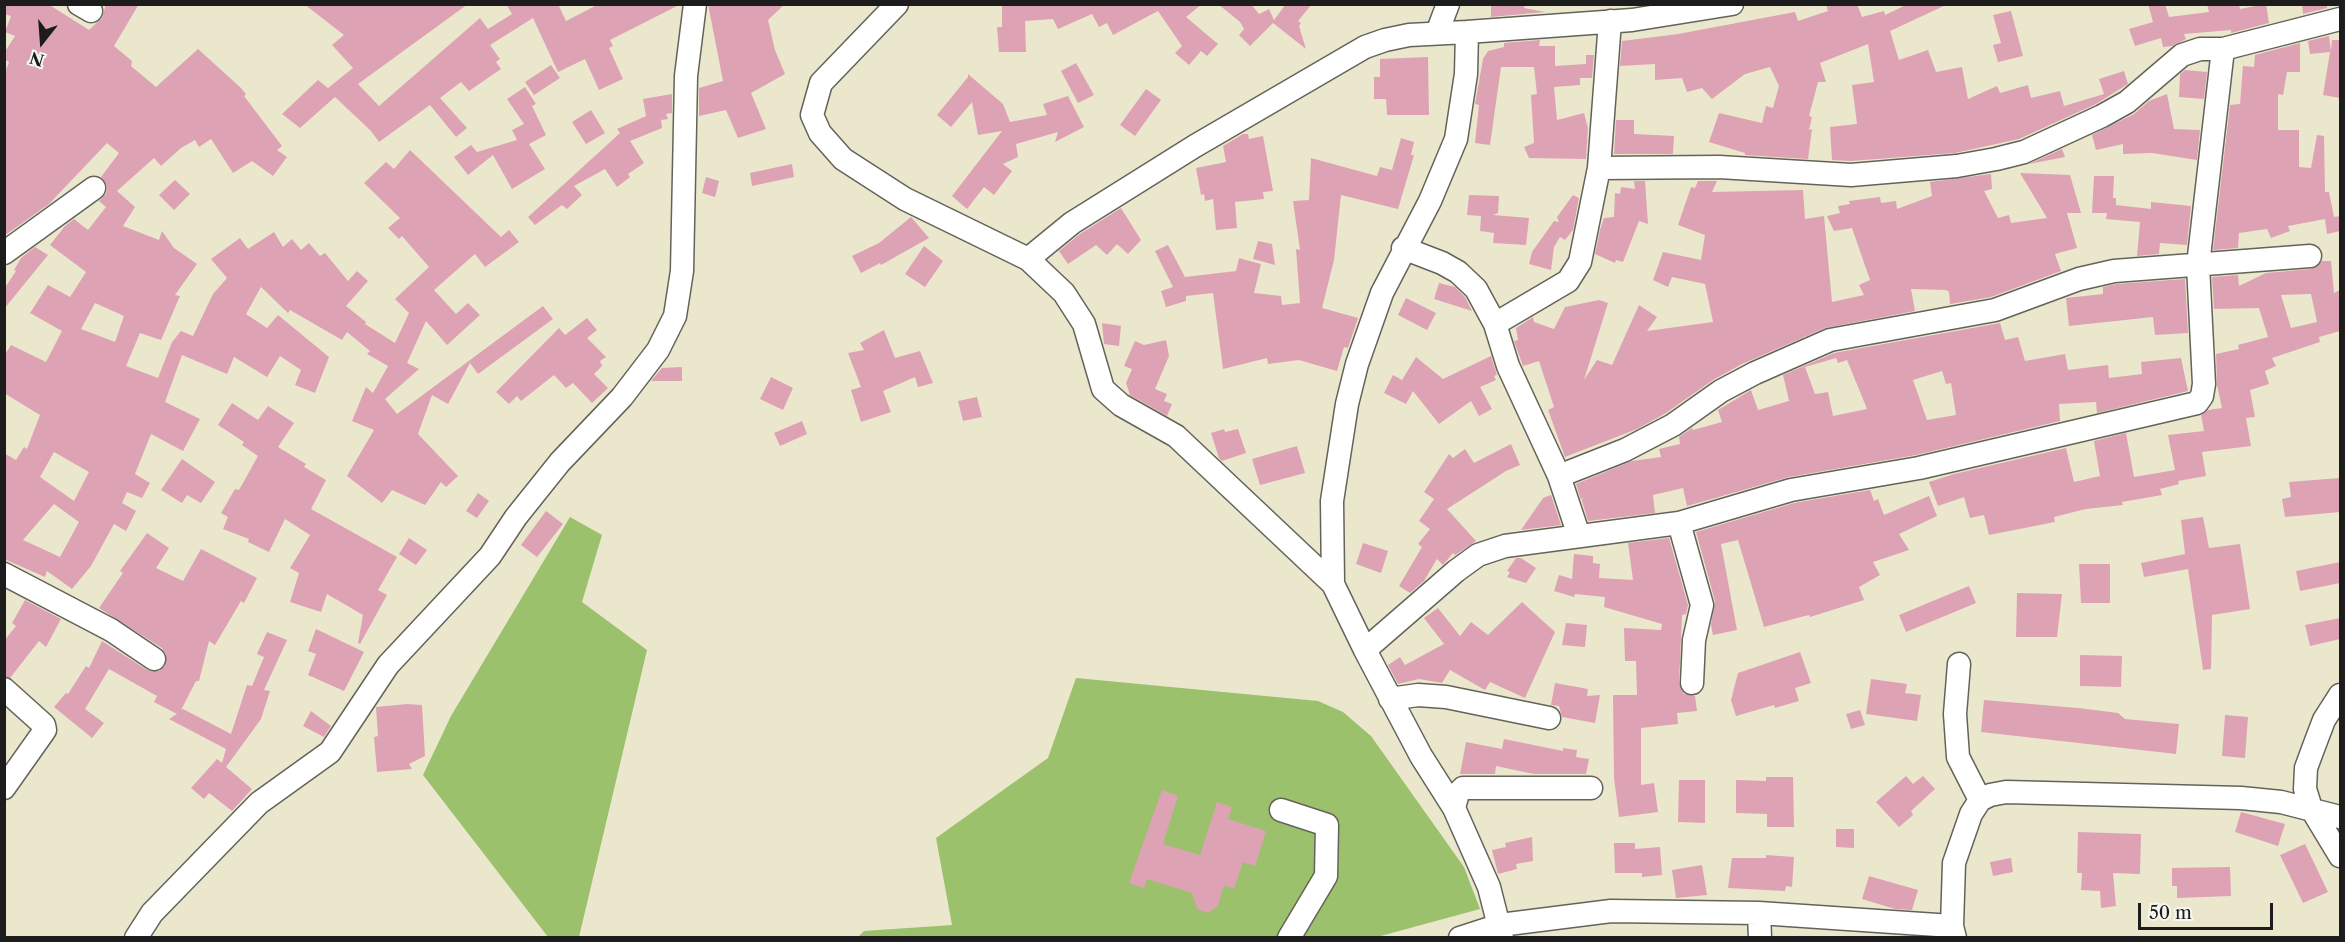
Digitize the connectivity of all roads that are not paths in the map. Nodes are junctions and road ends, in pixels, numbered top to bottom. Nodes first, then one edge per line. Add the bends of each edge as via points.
1 (695, 4) edge
2 (897, 4) edge
3 (1448, 4) edge
4 (1732, 4) edge
5 (2340, 19) edge
6 (1610, 21) junction
7 (1467, 32) junction
8 (1437, 33) junction
9 (2223, 49) junction
10 (1599, 168) junction
11 (94, 188) dead end
12 (1403, 248) junction
13 (4, 253) edge
14 (2310, 256) dead end
15 (1028, 259) junction
16 (2198, 265) junction
17 (1495, 324) junction
18 (1559, 476) junction
19 (1679, 523) junction
20 (1579, 536) junction
21 (4, 574) edge
22 (1334, 584) junction
23 (1365, 650) junction
24 (154, 659) dead end
25 (1959, 664) dead end
26 (1692, 683) dead end
27 (4, 689) edge
28 (2340, 695) edge
29 (1390, 699) junction
30 (1550, 718) dead end
31 (4, 788) edge
32 (1591, 788) dead end
33 (1980, 801) junction
34 (1454, 808) junction
35 (2311, 808) junction
36 (1281, 810) dead end
37 (2340, 817) edge
38 (2340, 856) edge
39 (1759, 913) junction
40 (1501, 931) edge
41 (1954, 932) edge
42 (136, 938) edge
43 (1289, 938) edge
44 (1460, 938) edge
45 (1760, 938) edge

1 - 42 street via 686,76 682,271 675,316 658,350 622,397 560,462 490,556 388,665 330,752 259,803 152,913
2 - 15 street via 821,83 812,115 820,133 843,159 905,199
3 - 8 street
4 - 6 street
5 - 9 street
6 - 7 street
6 - 10 street
7 - 8 street
7 - 12 street via 1466,74 1455,139 1430,201
8 - 15 street via 1385,40 1365,47 1072,223
9 - 10 street via 2200,49 2182,55 2127,102 2102,116 2024,152 1996,159 1946,168 1851,175 1719,167
9 - 16 street
10 - 17 street via 1574,273
11 - 13 street
12 - 17 street via 1458,272 1476,289
12 - 22 street via 1382,293 1347,404 1332,501
14 - 16 street
15 - 22 street via 1064,293 1084,324 1103,388 1121,405 1176,436
16 - 18 street via 2094,275 1995,310 1830,340 1755,373 1625,450
16 - 19 street via 2204,384 2197,403 1919,468 1810,486
17 - 18 street via 1508,366
18 - 20 street
19 - 20 street
19 - 26 street via 1702,605 1694,640
20 - 23 street via 1505,546 1478,555
21 - 24 street via 111,630
22 - 23 street
23 - 29 street
25 - 33 street via 1955,714 1958,757
27 - 31 street via 45,730
28 - 35 street via 2324,720 2306,768 2305,789
29 - 30 street via 1446,697
29 - 34 street
32 - 34 street via 1463,788
33 - 35 street via 2006,792 2203,796
33 - 41 street via 1967,824 1954,863
34 - 40 street via 1489,887
35 - 37 street
35 - 38 street
36 - 43 street via 1327,825 1326,876
39 - 40 street via 1611,911
39 - 41 street
39 - 45 street
40 - 44 street

